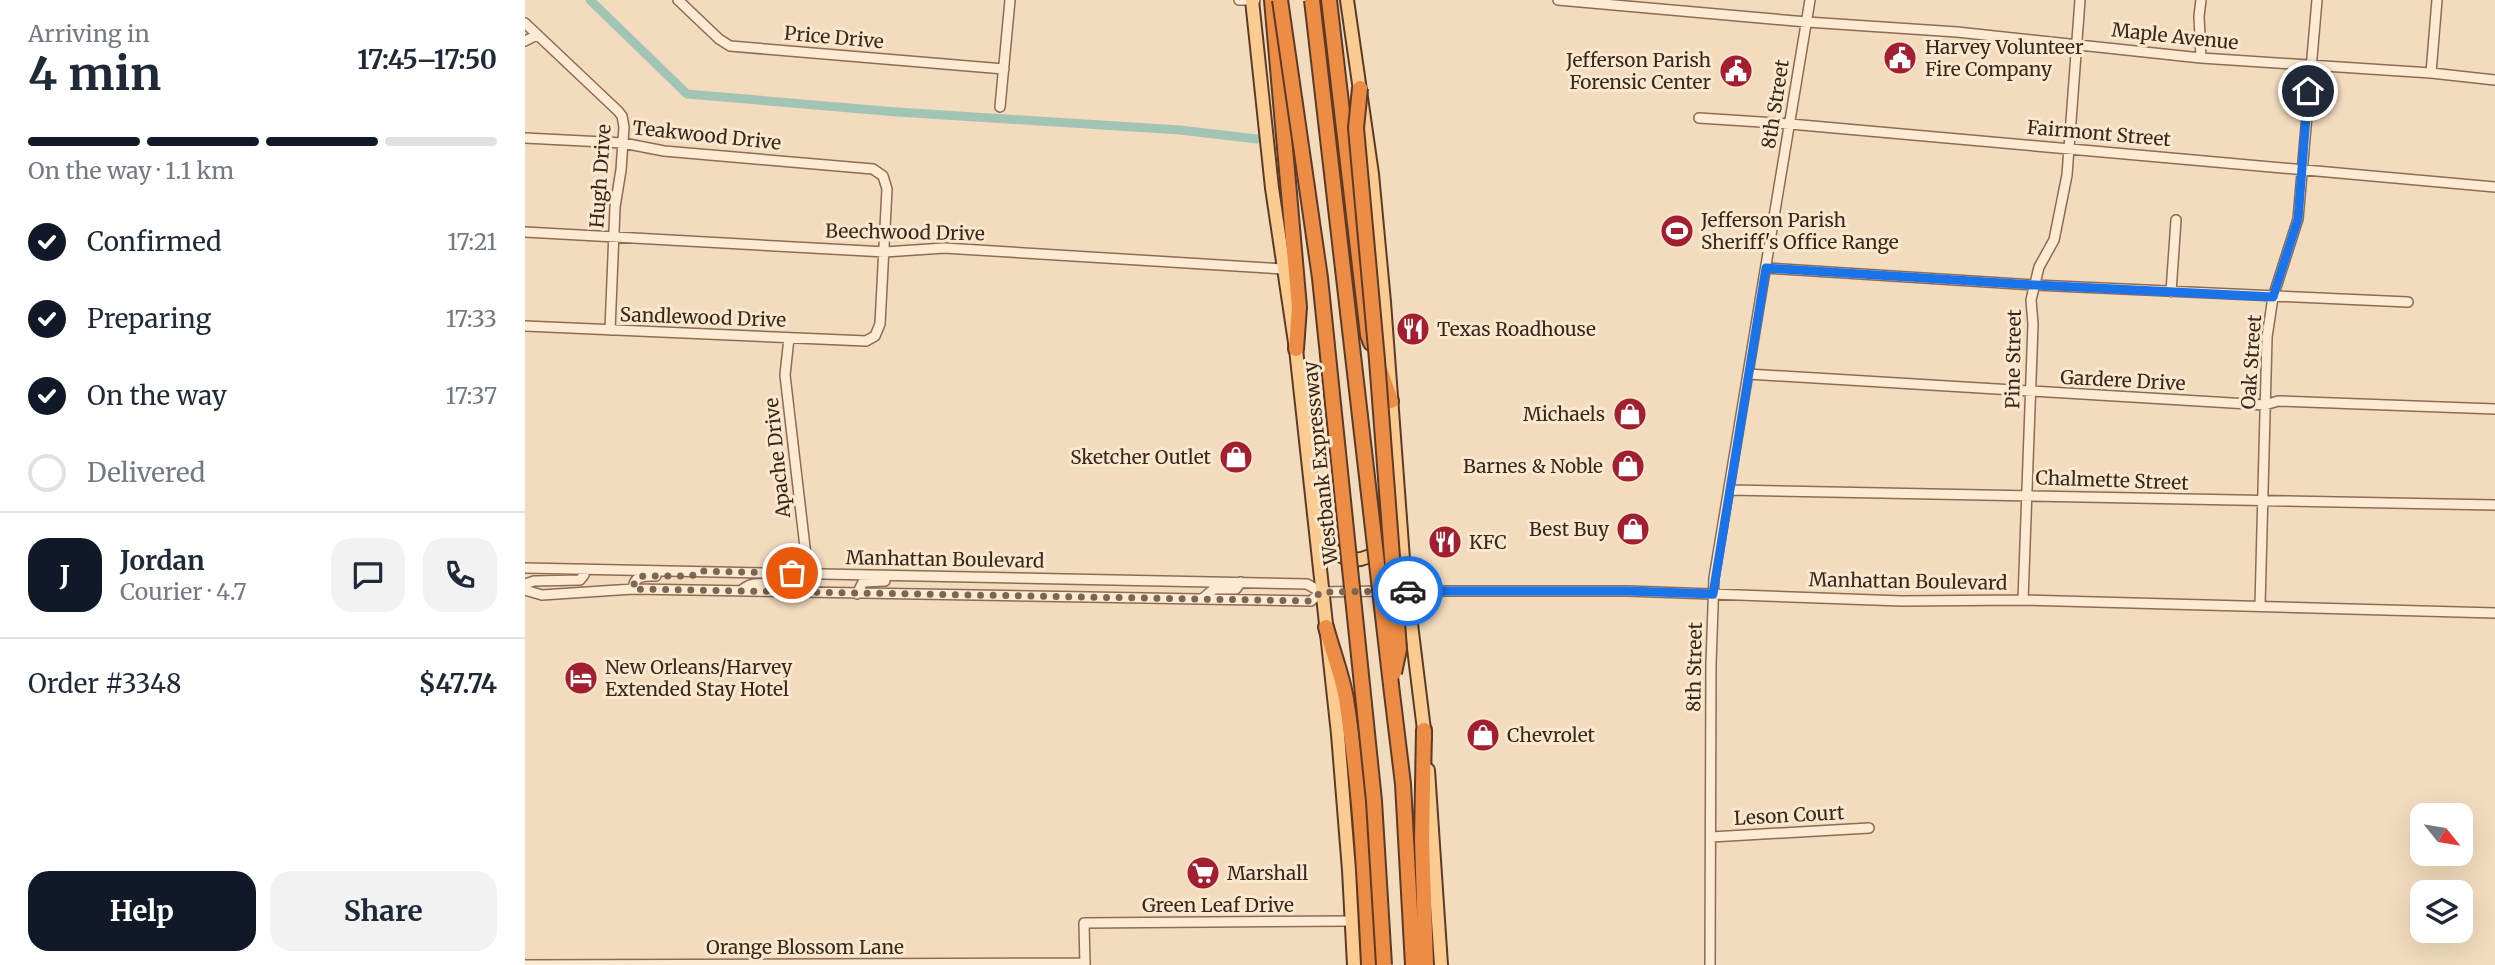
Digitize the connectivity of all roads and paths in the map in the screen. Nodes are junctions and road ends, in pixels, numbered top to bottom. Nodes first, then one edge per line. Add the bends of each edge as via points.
1 (678, 0) edge
2 (1010, 0) edge
3 (1239, 0) edge
4 (1254, 0) edge
5 (1272, 0) edge
6 (1280, 0) edge
7 (1312, 0) edge
8 (1329, 0) edge
9 (1347, 0) edge
10 (1558, 0) edge
11 (1810, 0) edge
12 (2080, 0) edge
13 (2201, 0) edge
14 (2317, 0) edge
15 (2437, 0) edge
16 (1807, 22) junction
17 (525, 23) edge
18 (537, 35) junction
19 (525, 41) edge
20 (2078, 44) junction
21 (2201, 58) junction
22 (2311, 65) junction
23 (1004, 69) junction
24 (2431, 73) junction
25 (2495, 80) edge
26 (1360, 88) junction
27 (1000, 107) dead end
28 (1699, 118) dead end
29 (1790, 124) junction
30 (525, 138) edge
31 (623, 143) junction
32 (2069, 148) junction
33 (2302, 168) junction
34 (2495, 187) edge
35 (2176, 220) dead end
36 (525, 232) edge
37 (614, 236) junction
38 (885, 252) junction
39 (1766, 268) junction
40 (1290, 270) junction
41 (2035, 285) junction
42 (2171, 292) junction
43 (2273, 297) junction
44 (2408, 302) dead end
45 (525, 326) edge
46 (610, 330) junction
47 (789, 338) junction
48 (1296, 349) joint
49 (1748, 374) junction
50 (2030, 392) junction
51 (1391, 401) junction
52 (2265, 405) junction
53 (2495, 410) edge
54 (1729, 491) junction
55 (2025, 495) junction
56 (2262, 501) junction
57 (2495, 505) edge
58 (1401, 528) junction
59 (1316, 531) junction
60 (525, 568) edge
61 (581, 569) junction
62 (698, 571) junction
63 (809, 573) junction
64 (927, 576) junction
65 (1241, 582) junction
66 (525, 584) edge
67 (633, 589) junction
68 (525, 590) edge
69 (740, 591) junction
70 (1407, 591) junction
71 (1321, 592) junction
72 (857, 594) junction
73 (1713, 594) junction
74 (1202, 599) junction
75 (2023, 600) junction
76 (2260, 606) junction
77 (2495, 613) edge
78 (1326, 627) junction
79 (1391, 685) junction
80 (1424, 730) junction
81 (1869, 828) dead end
82 (1711, 837) junction
83 (1352, 921) junction
84 (657, 964) edge
85 (1085, 964) edge
86 (525, 965) edge
87 (1354, 965) edge
88 (1369, 965) edge
89 (1384, 965) edge
90 (1413, 965) edge
91 (1426, 965) edge
92 (1441, 965) edge
93 (1710, 965) edge

1 - 23 street, Price Drive via 730,46
2 - 23 street
3 - 4 street
4 - 40 main road via 1272,188
5 - 40 highway
6 - 89 highway, Westbank Expressway, bridge via 1323,306 1374,801
7 - 79 highway, bridge
8 - 51 highway via 1368,335
9 - 26 main road
10 - 16 street, Maple Avenue
11 - 16 street, 8th Street
12 - 20 street, Pine Street
13 - 21 street
14 - 22 street, Oak Street
15 - 24 street
16 - 20 street, Maple Avenue
16 - 29 street, 8th Street
17 - 18 street, Hugh Drive
18 - 19 street
18 - 31 street, Hugh Drive via 622,116
20 - 21 street, Maple Avenue
20 - 32 street, Pine Street
21 - 22 street, Maple Avenue
22 - 24 street, Maple Avenue
22 - 33 street, Oak Street
23 - 27 street
24 - 25 street, Maple Avenue
26 - 51 main road
26 - 79 highway, bridge via 1356,128 1399,649
28 - 29 street, Fairmont Street
29 - 32 street, Fairmont Street
29 - 39 street, 8th Street
30 - 31 street, Teakwood Drive
31 - 37 street, Hugh Drive
31 - 38 street, Teakwood Drive via 664,151 873,169 883,176 887,189
32 - 33 street, Fairmont Street
32 - 41 street, Pine Street via 2054,240
33 - 34 street, Fairmont Street
33 - 43 street, Oak Street via 2298,219
35 - 42 street
36 - 37 street, Beechwood Drive
37 - 38 street, Beechwood Drive
37 - 46 street, Hugh Drive
38 - 40 street, Beechwood Drive via 944,248
38 - 47 street, Sandlewood Drive via 877,333 866,341
39 - 41 street
39 - 49 street, 8th Street
40 - 48 highway via 1299,307
41 - 42 street
41 - 50 street, Pine Street
42 - 43 street
43 - 44 street
43 - 52 street, Oak Street
45 - 46 street, Sandlewood Drive
46 - 47 street, Sandlewood Drive
47 - 63 street, Apache Drive via 785,375
48 - 59 main road, Westbank Expressway
49 - 50 street, Gardere Drive
49 - 54 street, 8th Street
50 - 52 street, Gardere Drive
50 - 55 street, Pine Street
51 - 58 main road
52 - 53 street, Gardere Drive via 2278,401
52 - 56 street, Oak Street
54 - 55 street, Chalmette Street
54 - 73 street, 8th Street
55 - 56 street, Chalmette Street
55 - 75 street, Pine Street
56 - 57 street, Chalmette Street
56 - 76 street, Oak Street
58 - 59 main road via 1379,551 1358,559 1337,555
58 - 70 main road
59 - 71 main road, Westbank Expressway
60 - 61 street, Manhattan Boulevard
61 - 62 street, Manhattan Boulevard
61 - 66 street via 585,575 580,580
62 - 63 street, Manhattan Boulevard
62 - 67 street via 692,576 637,578
63 - 64 street, Manhattan Boulevard
63 - 69 street via 797,583 749,585
64 - 65 street, Manhattan Boulevard
64 - 72 street via 912,581 866,581
65 - 71 street, Manhattan Boulevard via 1307,583
65 - 74 street via 1236,589 1214,589
67 - 68 street, Manhattan Boulevard via 541,594
67 - 69 street, Manhattan Boulevard
69 - 72 street, Manhattan Boulevard
70 - 71 street, Manhattan Boulevard
70 - 73 street, Manhattan Boulevard
70 - 80 main road
71 - 74 street, Manhattan Boulevard via 1311,601
71 - 78 main road, Westbank Expressway
72 - 74 street, Manhattan Boulevard
73 - 75 street, Manhattan Boulevard
73 - 82 street, 8th Street
75 - 76 street, Manhattan Boulevard
76 - 77 street, Manhattan Boulevard
78 - 83 main road, Westbank Expressway
78 - 88 highway via 1346,696 1365,874
79 - 90 highway via 1403,784
80 - 91 highway
80 - 92 main road
81 - 82 street, Leson Court
82 - 93 street, 8th Street
83 - 85 street, Green Leaf Drive via 1084,923
83 - 87 main road, Westbank Expressway
84 - 85 street, Orange Blossom Lane
84 - 86 street, Orange Blossom Lane

